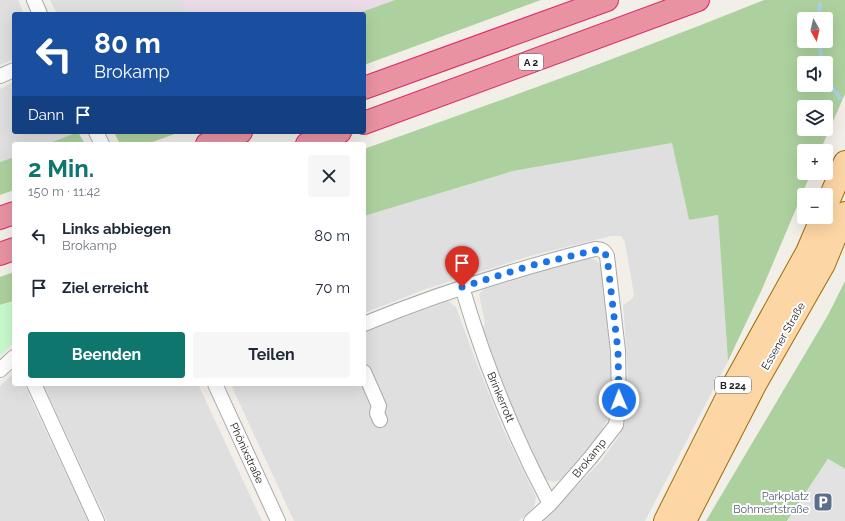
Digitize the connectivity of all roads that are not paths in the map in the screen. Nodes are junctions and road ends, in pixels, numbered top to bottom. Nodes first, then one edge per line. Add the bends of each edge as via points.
1 (34, 0) edge
2 (607, 0) edge
3 (698, 0) edge
4 (39, 12) edge
5 (12, 71) edge
6 (0, 76) edge
7 (366, 87) edge
8 (366, 122) edge
9 (235, 134) edge
10 (334, 134) edge
11 (213, 142) edge
12 (312, 142) edge
13 (845, 162) edge
14 (833, 190) edge
15 (845, 213) edge
16 (12, 214) edge
17 (0, 218) edge
18 (819, 224) edge
19 (12, 250) edge
20 (0, 254) edge
21 (462, 287) junction
22 (366, 323) edge
23 (12, 359) edge
24 (0, 370) edge
25 (366, 377) edge
26 (35, 386) edge
27 (219, 386) edge
28 (380, 420) dead end
29 (550, 504) junction
30 (97, 521) edge
31 (278, 521) edge
32 (531, 521) edge
33 (665, 521) edge
34 (685, 521) edge

1 - 4 street
2 - 7 highway
3 - 8 highway, A 2
5 - 6 street
9 - 11 highway
10 - 12 highway
13 - 14 main road
15 - 34 main road, Essener Straße / B 224 via 824,264 756,383
16 - 17 highway
18 - 33 main road, Essener Straße / B 224 via 730,391
19 - 20 highway
21 - 22 street, Brokamp
21 - 29 street, Brinkerrott via 478,341 502,402
21 - 29 street, Brokamp via 595,249 600,249 607,256 618,351 619,400 616,424
23 - 24 street
25 - 28 street via 379,406 377,414
26 - 30 street
27 - 31 street, Phönixstraße
29 - 32 street, Brokamp

